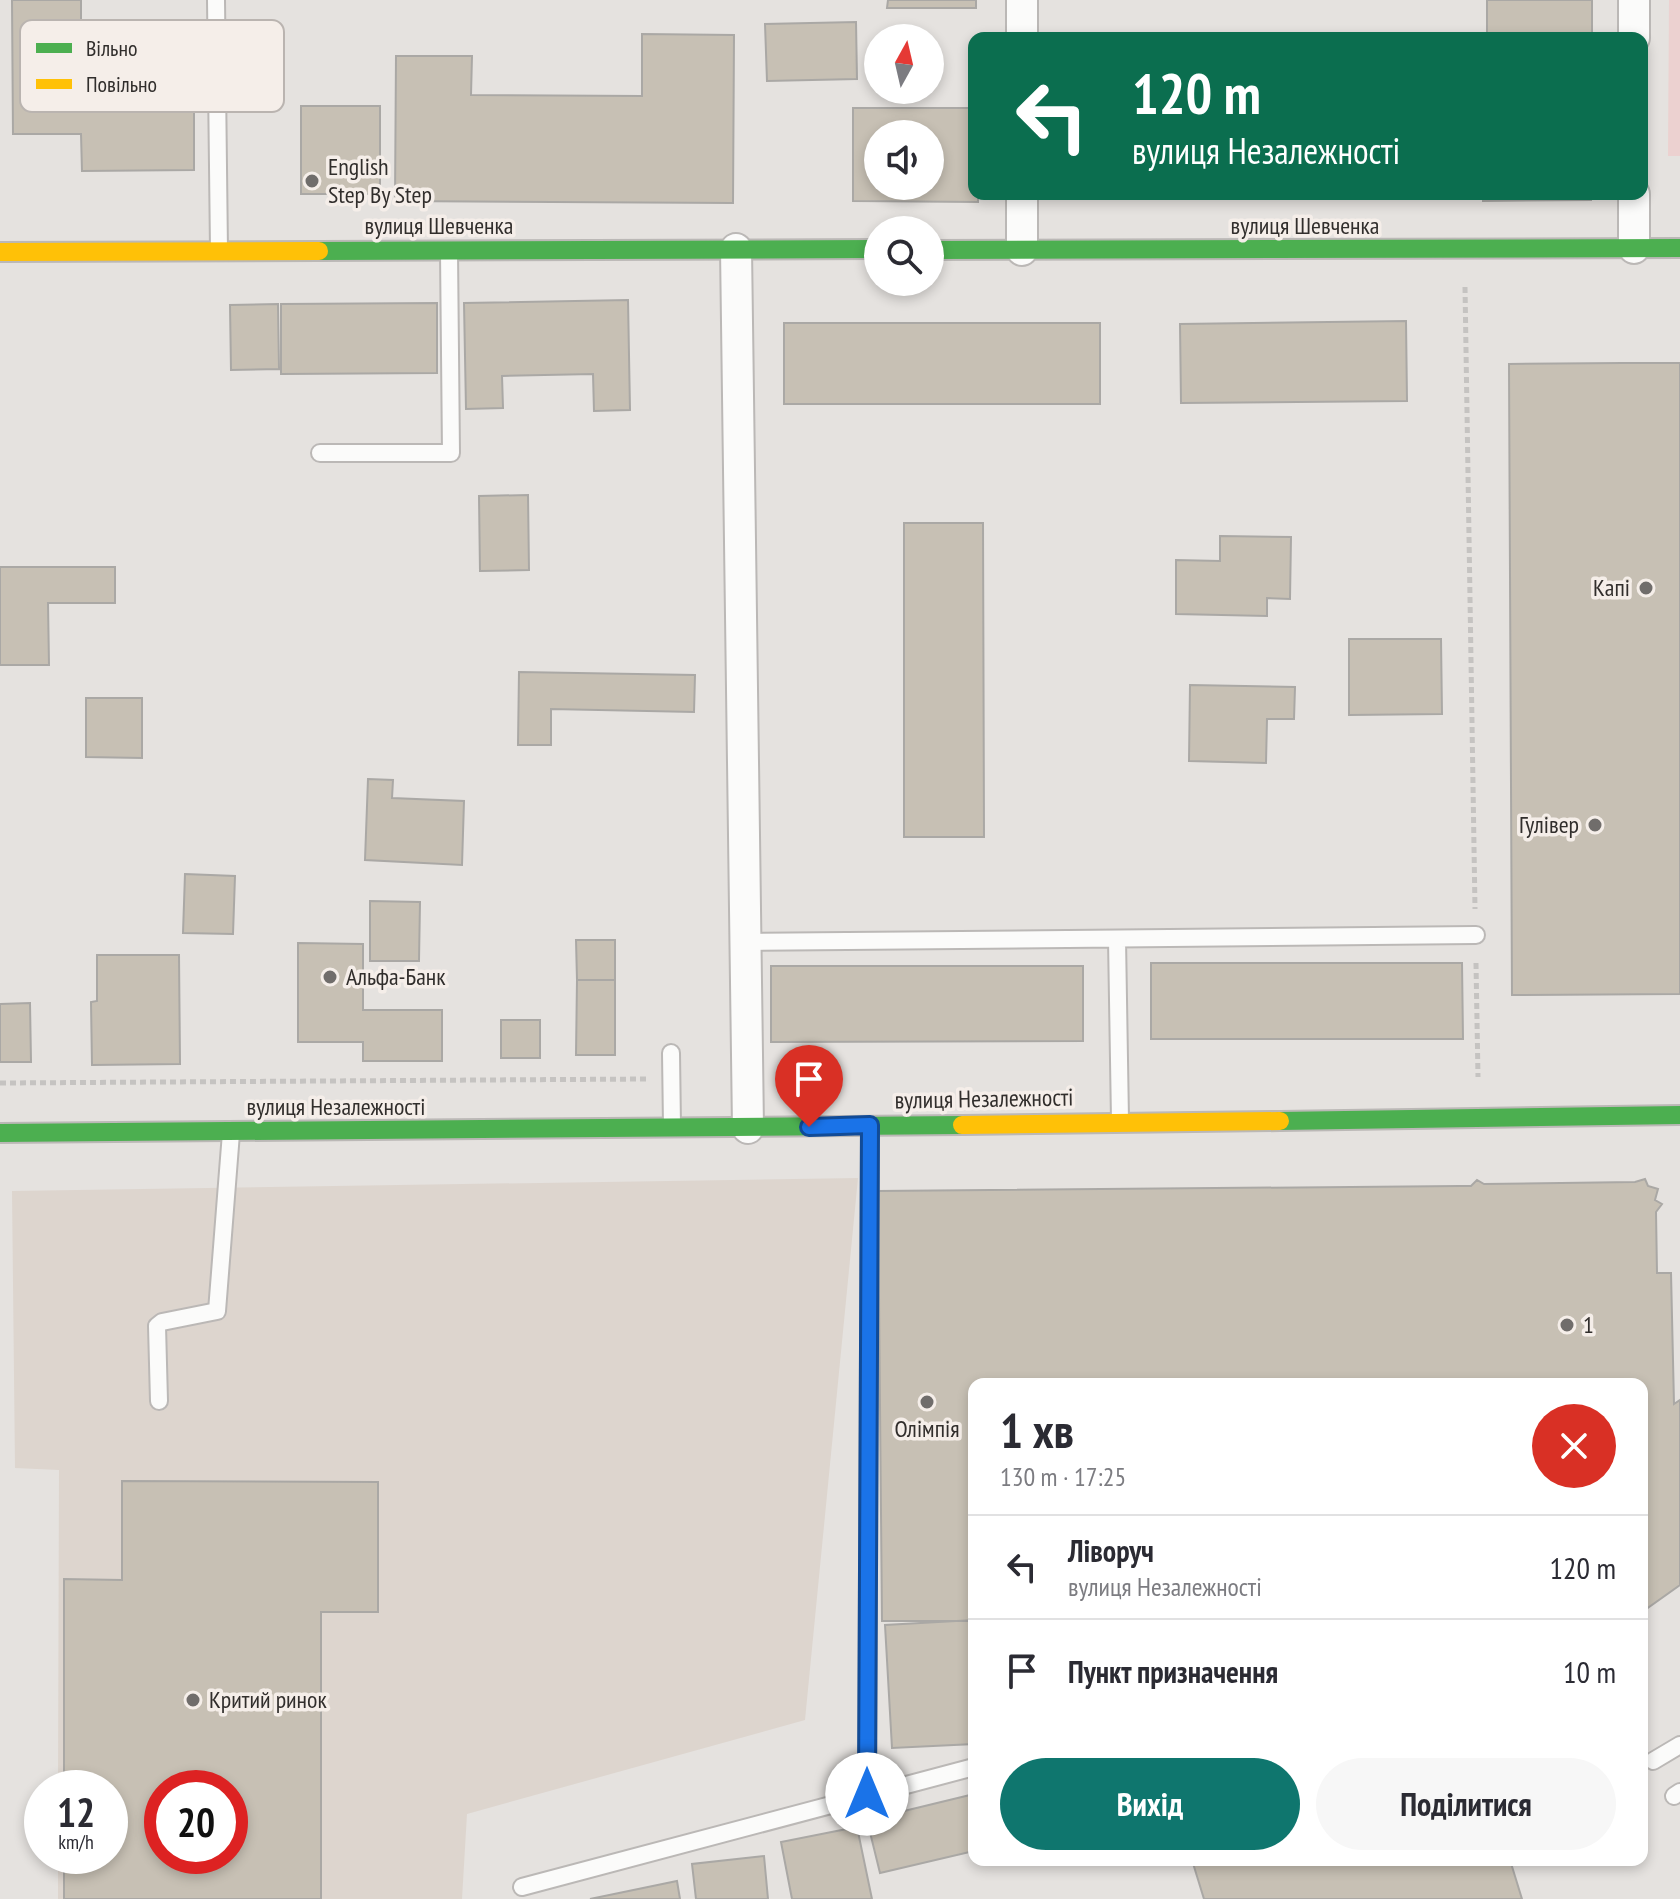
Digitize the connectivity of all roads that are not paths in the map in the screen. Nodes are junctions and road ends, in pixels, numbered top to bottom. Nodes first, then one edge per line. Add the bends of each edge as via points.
1 (216, 0) edge
2 (1022, 0) edge
3 (1634, 0) edge
4 (216, 20) edge
5 (1022, 32) edge
6 (1634, 32) edge
7 (217, 112) edge
8 (1022, 200) edge
9 (1634, 200) edge
10 (1634, 248) junction
11 (1680, 248) edge
12 (736, 249) junction
13 (864, 249) edge
14 (449, 250) junction
15 (944, 250) edge
16 (1022, 250) junction
17 (219, 251) junction
18 (0, 252) edge
19 (320, 453) dead end
20 (1476, 935) road end
21 (1117, 939) junction
22 (745, 942) junction
23 (671, 1053) dead end
24 (1680, 1115) edge
25 (1120, 1121) junction
26 (870, 1125) junction
27 (672, 1128) junction
28 (748, 1128) junction
29 (231, 1131) junction
30 (0, 1133) edge
31 (159, 1401) dead end
32 (1680, 1745) edge
33 (1653, 1761) dead end
34 (968, 1769) edge
35 (867, 1794) junction
36 (522, 1887) dead end

1 - 4 lane
2 - 5 street
3 - 6 street
7 - 17 lane
8 - 16 street
9 - 10 street
10 - 11 street, вулиця Шевченка
10 - 16 street, вулиця Шевченка
12 - 13 street, вулиця Шевченка
12 - 14 street, вулиця Шевченка
12 - 22 street
14 - 17 street, вулиця Шевченка
14 - 19 lane via 451,453
15 - 16 street, вулиця Шевченка
17 - 18 street, вулиця Шевченка
20 - 21 lane
21 - 22 lane
21 - 25 lane
22 - 28 street
23 - 27 lane
24 - 25 street, вулиця Незалежності
25 - 26 street, вулиця Незалежності
26 - 28 street, вулиця Незалежності
26 - 35 lane
27 - 28 street, вулиця Незалежності
27 - 29 street, вулиця Незалежності
29 - 30 street, вулиця Незалежності
29 - 31 lane via 217,1311 157,1326
32 - 33 lane
34 - 35 lane
35 - 36 lane

